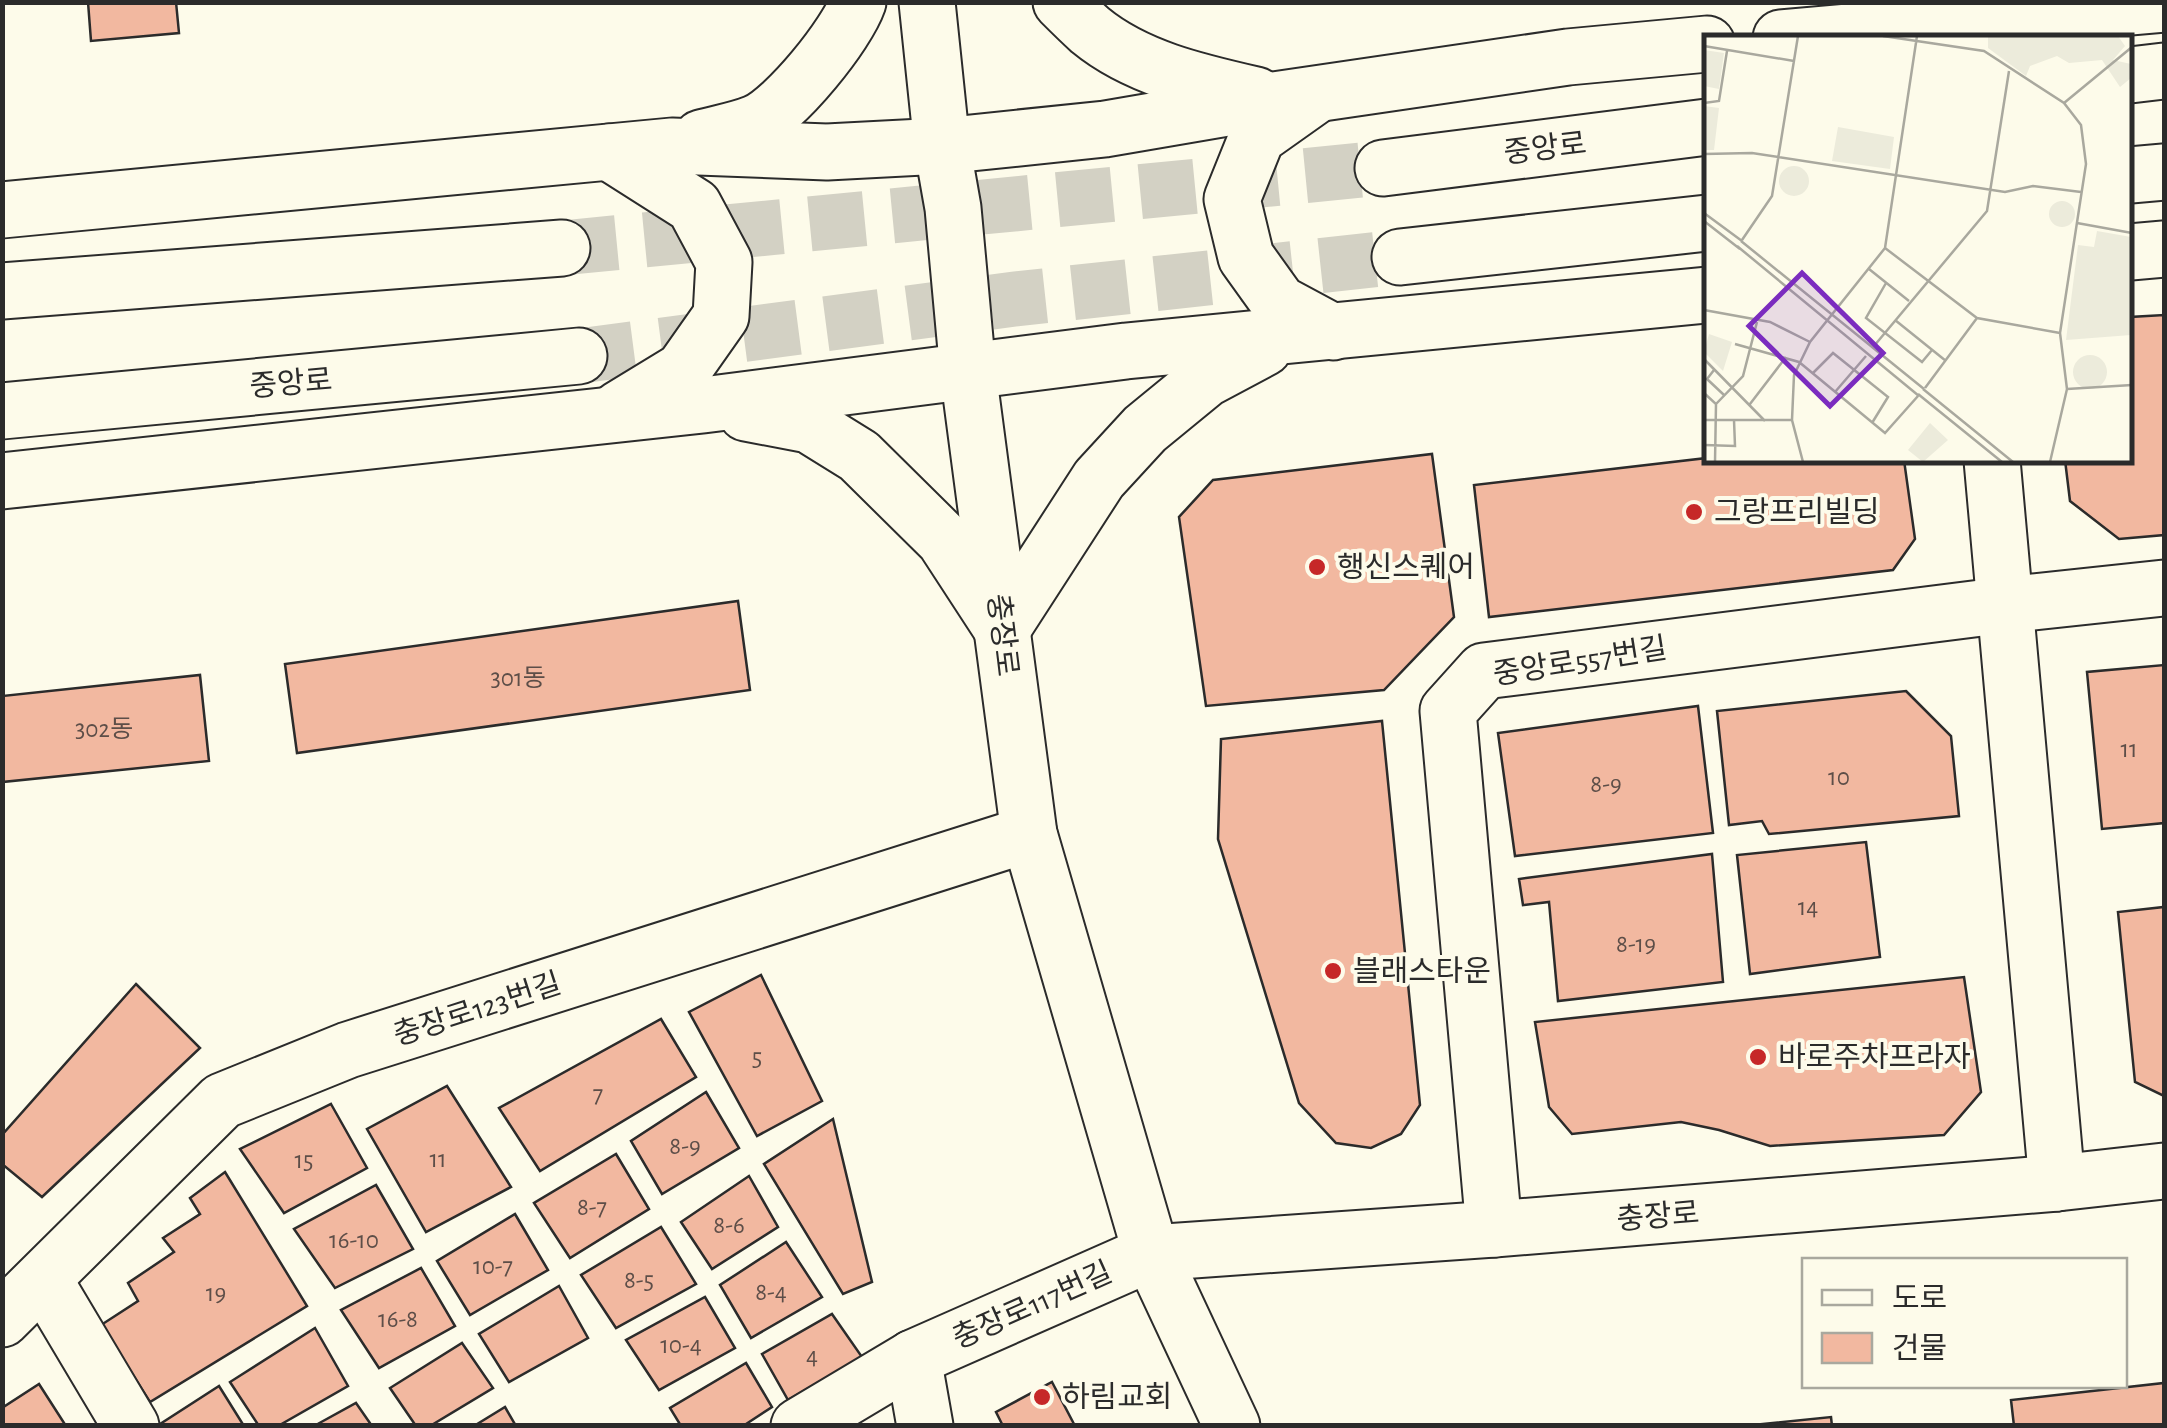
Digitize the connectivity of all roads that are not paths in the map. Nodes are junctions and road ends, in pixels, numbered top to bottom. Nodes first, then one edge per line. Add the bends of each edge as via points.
1 (858, 2) edge
2 (927, 2) edge
3 (1061, 2) edge
4 (2164, 4) edge
5 (1951, 12) edge
6 (1801, 35) edge
7 (1704, 44) edge
8 (2164, 70) edge
9 (2132, 75) edge
10 (1296, 97) junction
11 (1704, 128) edge
12 (672, 146) junction
13 (942, 146) junction
14 (609, 152) junction
15 (1383, 168) tunnel mouth
16 (2164, 172) edge
17 (2132, 176) edge
18 (2, 210) edge
19 (1704, 223) edge
20 (562, 248) tunnel mouth
21 (2164, 248) edge
22 (2132, 252) edge
23 (1400, 257) tunnel mouth
24 (2, 291) edge
25 (1704, 295) edge
26 (1309, 334) junction
27 (578, 356) tunnel mouth
28 (968, 372) junction
29 (703, 405) junction
30 (2, 411) edge
31 (608, 416) junction
32 (1992, 462) edge
33 (2, 481) edge
34 (2164, 588) edge
35 (2005, 604) junction
36 (1002, 629) junction
37 (1029, 834) junction
38 (2164, 1171) edge
39 (2056, 1183) junction
40 (1494, 1229) junction
41 (1150, 1253) junction
42 (44, 1280) junction
43 (2, 1319) edge
44 (914, 1358) junction
45 (131, 1426) edge
46 (799, 1426) edge
47 (925, 1426) edge
48 (1232, 1426) edge

1 - 12 main road via 805,82 759,122
2 - 13 main road, 충장로
3 - 10 main road via 1091,31 1142,62 1199,82
4 - 5 main road
5 - 6 main road
7 - 10 main road
8 - 9 main road
10 - 13 main road via 1105,129
10 - 26 main road via 1257,138 1232,199 1246,256
11 - 15 main road, 중앙로
12 - 13 main road via 827,152
12 - 14 main road
13 - 28 main road, 충장로
14 - 18 main road
14 - 31 main road via 694,206 724,262 721,316 683,370
16 - 17 main road
19 - 23 main road
20 - 24 main road
21 - 22 main road
25 - 26 main road
26 - 28 main road
26 - 36 main road via 1206,378 1145,430 1099,479
27 - 30 main road, 중앙로
28 - 29 main road
28 - 36 main road, 충장로
29 - 31 main road
29 - 36 main road via 810,424 859,456 944,540
31 - 33 main road
32 - 35 main road
34 - 35 main road, 중앙로557번길
35 - 39 main road
35 - 40 main road, 중앙로557번길 via 1484,670 1448,711
36 - 37 main road, 충장로
37 - 41 main road, 충장로
37 - 42 main road, 충장로123번길 via 348,1050 222,1102
38 - 39 main road, 충장로
39 - 40 main road, 충장로
40 - 41 main road, 충장로
41 - 44 main road, 충장로117번길
41 - 48 main road, 충장로
42 - 43 main road, 충장로123번길
42 - 45 main road
44 - 46 main road, 충장로117번길
44 - 47 main road, 충장로117번길

